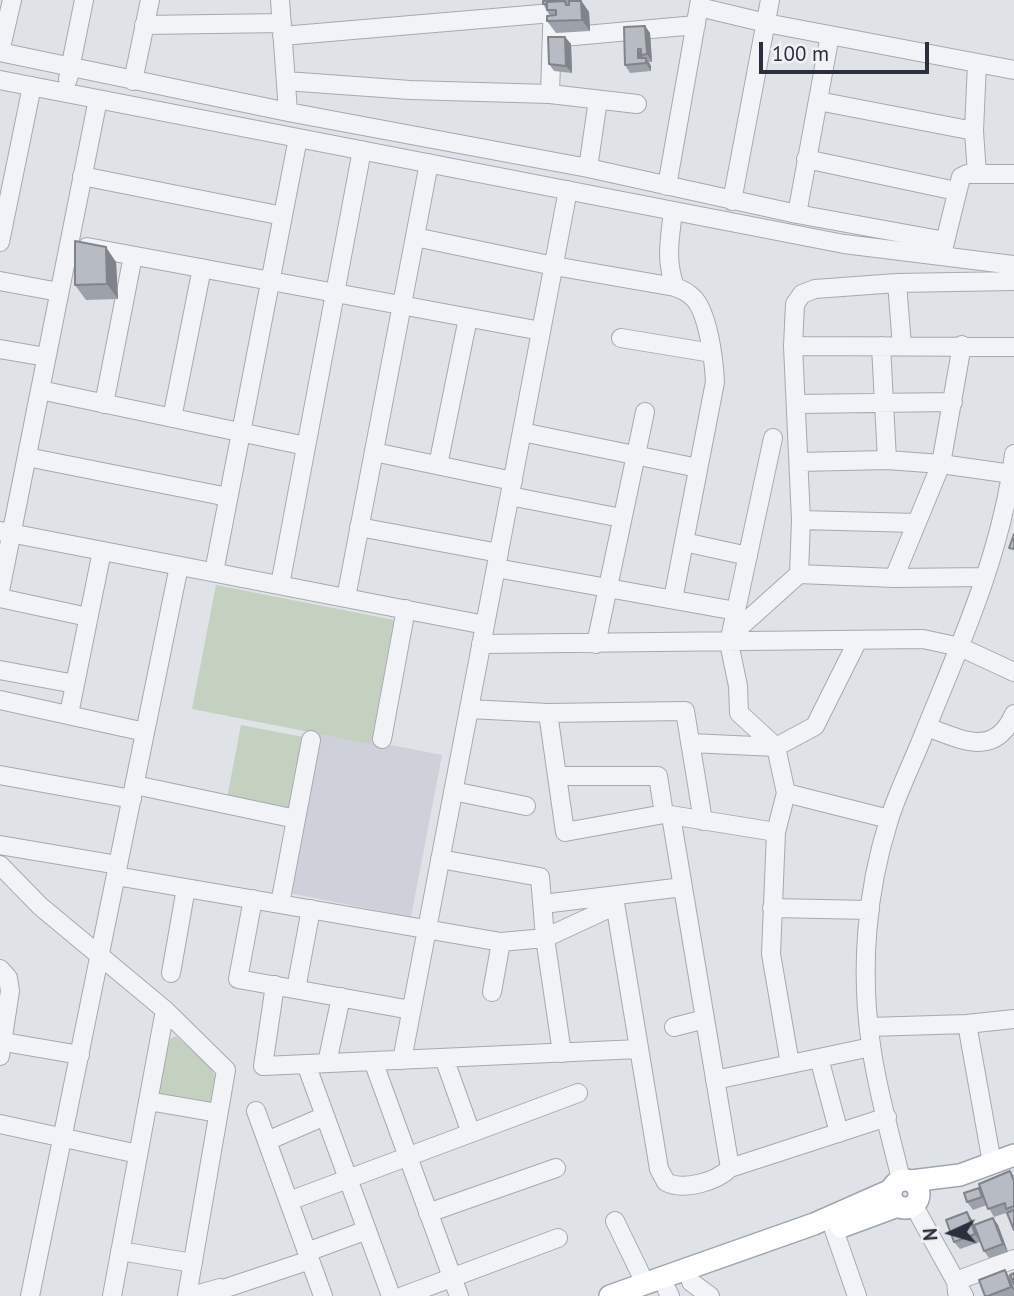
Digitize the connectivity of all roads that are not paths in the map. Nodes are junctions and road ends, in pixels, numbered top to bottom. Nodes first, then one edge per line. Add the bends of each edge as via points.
1 (12, 0) edge
2 (84, 0) edge
3 (150, 0) edge
4 (280, 0) edge
5 (771, 0) edge
6 (700, 4) edge
7 (552, 6) edge
8 (483, 8) edge
9 (766, 23) junction
10 (144, 24) junction
11 (696, 25) junction
12 (282, 29) junction
13 (830, 35) junction
14 (552, 38) junction
15 (0, 52) edge
16 (976, 63) junction
17 (70, 68) junction
18 (1014, 70) edge
19 (0, 80) edge
20 (133, 81) junction
21 (286, 81) junction
22 (32, 86) junction
23 (65, 92) junction
24 (550, 94) junction
25 (98, 99) junction
26 (598, 100) junction
27 (818, 101) junction
28 (637, 104) dead end
29 (288, 112) junction
30 (974, 131) junction
31 (298, 138) junction
32 (362, 150) junction
33 (806, 159) junction
34 (429, 163) junction
35 (588, 168) junction
36 (977, 174) junction
37 (1014, 174) edge
38 (82, 176) junction
39 (6, 184) edge
40 (667, 186) junction
41 (568, 190) junction
42 (956, 191) junction
43 (732, 201) junction
44 (673, 211) junction
45 (797, 214) junction
46 (283, 216) junction
47 (415, 237) junction
48 (0, 242) edge
49 (69, 244) junction
50 (943, 252) junction
51 (133, 256) junction
52 (1014, 265) edge
53 (554, 266) junction
54 (202, 268) junction
55 (0, 281) edge
56 (270, 281) junction
57 (1014, 281) edge
58 (897, 284) junction
59 (675, 287) junction
60 (59, 292) junction
61 (335, 293) junction
62 (402, 306) junction
63 (468, 318) junction
64 (541, 331) junction
65 (621, 338) dead end
66 (962, 345) junction
67 (793, 346) junction
68 (881, 346) junction
69 (902, 346) junction
70 (1014, 347) edge
71 (0, 349) edge
72 (712, 353) junction
73 (46, 357) junction
74 (40, 390) junction
75 (953, 402) junction
76 (884, 403) junction
77 (104, 404) junction
78 (796, 404) junction
79 (645, 412) dead end
80 (172, 418) junction
81 (241, 432) junction
82 (522, 432) junction
83 (774, 438) dead end
84 (306, 446) junction
85 (374, 452) junction
86 (1014, 454) edge
87 (634, 455) junction
88 (27, 457) junction
89 (887, 460) junction
90 (799, 462) junction
91 (941, 464) junction
92 (438, 465) junction
93 (698, 468) junction
94 (1012, 474) junction
95 (511, 488) junction
96 (228, 497) junction
97 (621, 518) junction
98 (801, 520) junction
99 (916, 523) junction
100 (1007, 526) edge
101 (359, 527) junction
102 (6, 532) edge
103 (684, 542) junction
104 (102, 551) junction
105 (748, 556) junction
106 (497, 561) junction
107 (179, 566) junction
108 (214, 572) junction
109 (799, 574) junction
110 (985, 577) junction
111 (894, 578) junction
112 (280, 585) junction
113 (607, 588) junction
114 (0, 591) edge
115 (0, 598) edge
116 (346, 598) junction
117 (673, 599) junction
118 (405, 609) junction
119 (736, 611) junction
120 (88, 617) junction
121 (485, 625) junction
122 (730, 639) junction
123 (858, 640) junction
124 (481, 644) junction
125 (596, 644) junction
126 (960, 647) junction
127 (0, 670) edge
128 (1014, 672) edge
129 (75, 684) junction
130 (0, 700) edge
131 (469, 709) junction
132 (548, 713) junction
133 (69, 714) junction
134 (1014, 714) edge
135 (927, 727) junction
136 (145, 732) junction
137 (382, 739) dead end
138 (311, 740) dead end
139 (690, 743) junction
140 (776, 747) junction
141 (0, 775) edge
142 (557, 776) junction
143 (453, 791) junction
144 (133, 792) junction
145 (786, 793) junction
146 (526, 806) dead end
147 (668, 815) junction
148 (296, 819) junction
149 (889, 819) junction
150 (703, 821) junction
151 (776, 832) junction
152 (0, 845) edge
153 (440, 859) junction
154 (0, 865) edge
155 (117, 871) junction
156 (683, 887) junction
157 (186, 888) junction
158 (253, 900) junction
159 (614, 901) junction
160 (280, 904) junction
161 (543, 904) junction
162 (772, 908) junction
163 (311, 909) junction
164 (870, 909) junction
165 (427, 929) junction
166 (545, 938) junction
167 (501, 942) junction
168 (100, 954) junction
169 (0, 969) edge
170 (171, 972) dead end
171 (275, 985) junction
172 (296, 989) junction
173 (492, 992) dead end
174 (5, 994) edge
175 (341, 997) junction
176 (164, 1010) junction
177 (411, 1010) junction
178 (705, 1019) junction
179 (1014, 1019) edge
180 (967, 1024) junction
181 (674, 1027) dead end
182 (869, 1027) junction
183 (871, 1047) junction
184 (2, 1049) edge
185 (639, 1049) junction
186 (562, 1053) junction
187 (80, 1055) junction
188 (444, 1058) junction
189 (819, 1058) junction
190 (402, 1060) junction
191 (373, 1061) junction
192 (327, 1063) junction
193 (306, 1064) junction
194 (790, 1064) junction
195 (715, 1080) junction
196 (578, 1093) dead end
197 (148, 1101) junction
198 (256, 1111) dead end
199 (218, 1114) junction
200 (326, 1116) junction
201 (887, 1117) junction
202 (0, 1124) edge
203 (471, 1133) junction
204 (839, 1133) junction
205 (62, 1139) junction
206 (267, 1141) junction
207 (138, 1154) junction
208 (1014, 1155) edge
209 (408, 1157) junction
210 (992, 1163) junction
211 (556, 1168) dead end
212 (730, 1168) junction
213 (348, 1179) junction
214 (905, 1194) junction
215 (289, 1201) junction
216 (428, 1213) junction
217 (615, 1221) dead end
218 (367, 1230) junction
219 (834, 1230) junction
220 (558, 1238) dead end
221 (120, 1251) junction
222 (309, 1256) junction
223 (1014, 1259) edge
224 (193, 1263) junction
225 (452, 1277) junction
226 (691, 1282) junction
227 (658, 1291) edge
228 (959, 1291) edge
229 (30, 1296) edge
230 (112, 1296) edge
231 (189, 1296) edge
232 (323, 1296) edge
233 (391, 1296) edge
234 (403, 1296) edge
235 (459, 1296) edge
236 (610, 1296) edge
237 (710, 1296) edge
238 (857, 1296) edge

1 - 15 street
2 - 17 street
3 - 10 street
4 - 12 street
5 - 9 street
6 - 9 street
6 - 11 street
7 - 8 street
7 - 14 street
8 - 12 street
9 - 13 street
9 - 43 street
10 - 12 street
10 - 20 street
11 - 14 street
11 - 40 street
12 - 21 street
13 - 16 street
13 - 27 street
14 - 24 street
15 - 17 street
16 - 18 street
16 - 30 street
17 - 20 street
17 - 23 street
19 - 22 street
20 - 29 street
21 - 24 street
21 - 29 street
22 - 23 street
22 - 39 street
23 - 25 street
24 - 26 street
25 - 31 street
25 - 38 street
26 - 28 street
26 - 35 street
27 - 30 street
27 - 33 street
29 - 35 street
30 - 36 street
31 - 32 street
31 - 46 street
32 - 34 street
32 - 61 street
33 - 42 street
33 - 45 street
34 - 41 street
34 - 47 street
35 - 40 street
36 - 37 street
36 - 42 street via 962,176
38 - 46 street
38 - 49 street
39 - 48 street
40 - 43 street
41 - 44 street
41 - 53 street
42 - 50 street
43 - 45 street
44 - 50 street via 844,244
44 - 59 street via 668,270
45 - 50 street via 940,240
46 - 56 street
47 - 53 street
47 - 62 street
49 - 51 street
49 - 60 street
50 - 52 street
51 - 54 street
51 - 77 street
53 - 59 street
53 - 64 street
54 - 56 street
54 - 80 street
55 - 60 street
56 - 61 street
56 - 81 street
57 - 58 street
58 - 67 street via 816,289 802,294 795,304
58 - 69 street
59 - 72 street via 692,295 700,307
60 - 73 street
61 - 62 street
61 - 84 street
62 - 63 street
62 - 85 street
63 - 64 street
63 - 92 street
64 - 82 street
65 - 72 street
66 - 69 street
66 - 70 street
66 - 75 street
67 - 68 street
67 - 78 street
68 - 69 street
68 - 76 street
71 - 73 street
72 - 93 street via 715,382
73 - 74 street
74 - 77 street
74 - 88 street
75 - 76 street
75 - 91 street
76 - 78 street
76 - 89 street
77 - 80 street
78 - 90 street
79 - 87 street
80 - 81 street
81 - 84 street
81 - 96 street
82 - 87 street
82 - 95 street
83 - 105 street
84 - 112 street
85 - 92 street
85 - 101 street
86 - 94 street
87 - 93 street
87 - 97 street
88 - 96 street
88 - 102 street
89 - 90 street
89 - 91 street
90 - 98 street
91 - 94 street
91 - 99 street
92 - 95 street
93 - 103 street
94 - 100 street
95 - 97 street
95 - 106 street
96 - 108 street
97 - 113 street
98 - 99 street
98 - 109 street
99 - 111 street
100 - 110 street
101 - 106 street
101 - 116 street
102 - 104 street
102 - 114 street
103 - 105 street
103 - 117 street
104 - 107 street
104 - 120 street
105 - 119 street
106 - 113 street
106 - 121 street
107 - 108 street
107 - 136 street
108 - 112 street
109 - 111 street
109 - 122 street
110 - 111 street
110 - 126 street
112 - 116 street
113 - 117 street
113 - 125 street
115 - 120 street
116 - 118 street
117 - 119 street
118 - 121 street
118 - 137 street
119 - 122 street
120 - 129 street
121 - 124 street
122 - 123 street
122 - 125 street
122 - 140 street via 739,713
123 - 126 street via 923,639
123 - 140 street via 815,726
124 - 125 street
124 - 131 street
126 - 128 street
126 - 135 street
127 - 129 street
129 - 133 street
130 - 133 street
131 - 132 street
131 - 143 street
132 - 139 street via 685,711
132 - 142 street
133 - 136 street
134 - 135 street via 996,740 985,742
135 - 149 street
136 - 144 street
138 - 148 street
139 - 140 street
139 - 150 street
140 - 145 street
141 - 144 street
142 - 147 street via 658,776
142 - 147 street via 565,832
143 - 146 street
143 - 153 street
144 - 148 street
144 - 155 street
145 - 149 street
145 - 151 street
147 - 150 street
147 - 156 street
148 - 160 street
149 - 164 street
150 - 151 street
151 - 162 street
152 - 155 street
153 - 161 street via 540,877
153 - 165 street
154 - 168 street via 40,906
155 - 157 street
155 - 168 street
156 - 159 street
156 - 178 street
157 - 158 street
157 - 170 street
158 - 160 street
158 - 171 street via 238,979
159 - 161 street
159 - 166 street
159 - 185 street
160 - 163 street
161 - 166 street
162 - 164 street
162 - 194 street via 771,954
163 - 165 street
163 - 172 street
164 - 182 street via 866,937
165 - 167 street
165 - 177 street
166 - 167 street
166 - 186 street
167 - 173 street
168 - 176 street
168 - 187 street
169 - 174 street via 8,978
171 - 172 street
171 - 193 street via 263,1066
172 - 175 street
174 - 184 street
175 - 177 street
175 - 192 street
176 - 197 street
176 - 199 street via 226,1070
177 - 190 street
178 - 181 street
178 - 195 street
179 - 180 street
180 - 182 street
180 - 210 street
182 - 183 street
183 - 189 street
183 - 201 street
184 - 187 street
185 - 186 street
185 - 212 street via 659,1169 666,1182 681,1187 723,1175
186 - 188 street
187 - 205 street
188 - 190 street
188 - 203 street
189 - 194 street
189 - 204 street
190 - 191 street
191 - 192 street
191 - 209 street
192 - 193 street
193 - 200 street
194 - 195 street
195 - 212 street
196 - 203 street
197 - 199 street
197 - 207 street
198 - 206 street
199 - 224 street
200 - 206 street
200 - 213 street
201 - 204 street
201 - 214 street
202 - 205 street
203 - 209 street
204 - 212 street
205 - 207 street
205 - 229 street
206 - 215 street
207 - 221 street
208 - 210 main road
209 - 213 street
209 - 216 street
210 - 214 main road via 960,1175 952,1183
211 - 216 street
213 - 215 street
213 - 218 street
214 - 219 main road
214 - 227 main road via 814,1224
214 - 228 street
215 - 222 street
216 - 225 street
217 - 227 street
218 - 222 street
218 - 233 street
219 - 226 main road
219 - 238 street
220 - 225 street
221 - 224 street
221 - 230 street
222 - 231 street
222 - 232 street
223 - 228 street
224 - 231 street
225 - 234 street
225 - 235 street
226 - 227 main road
226 - 237 street
227 - 236 main road

